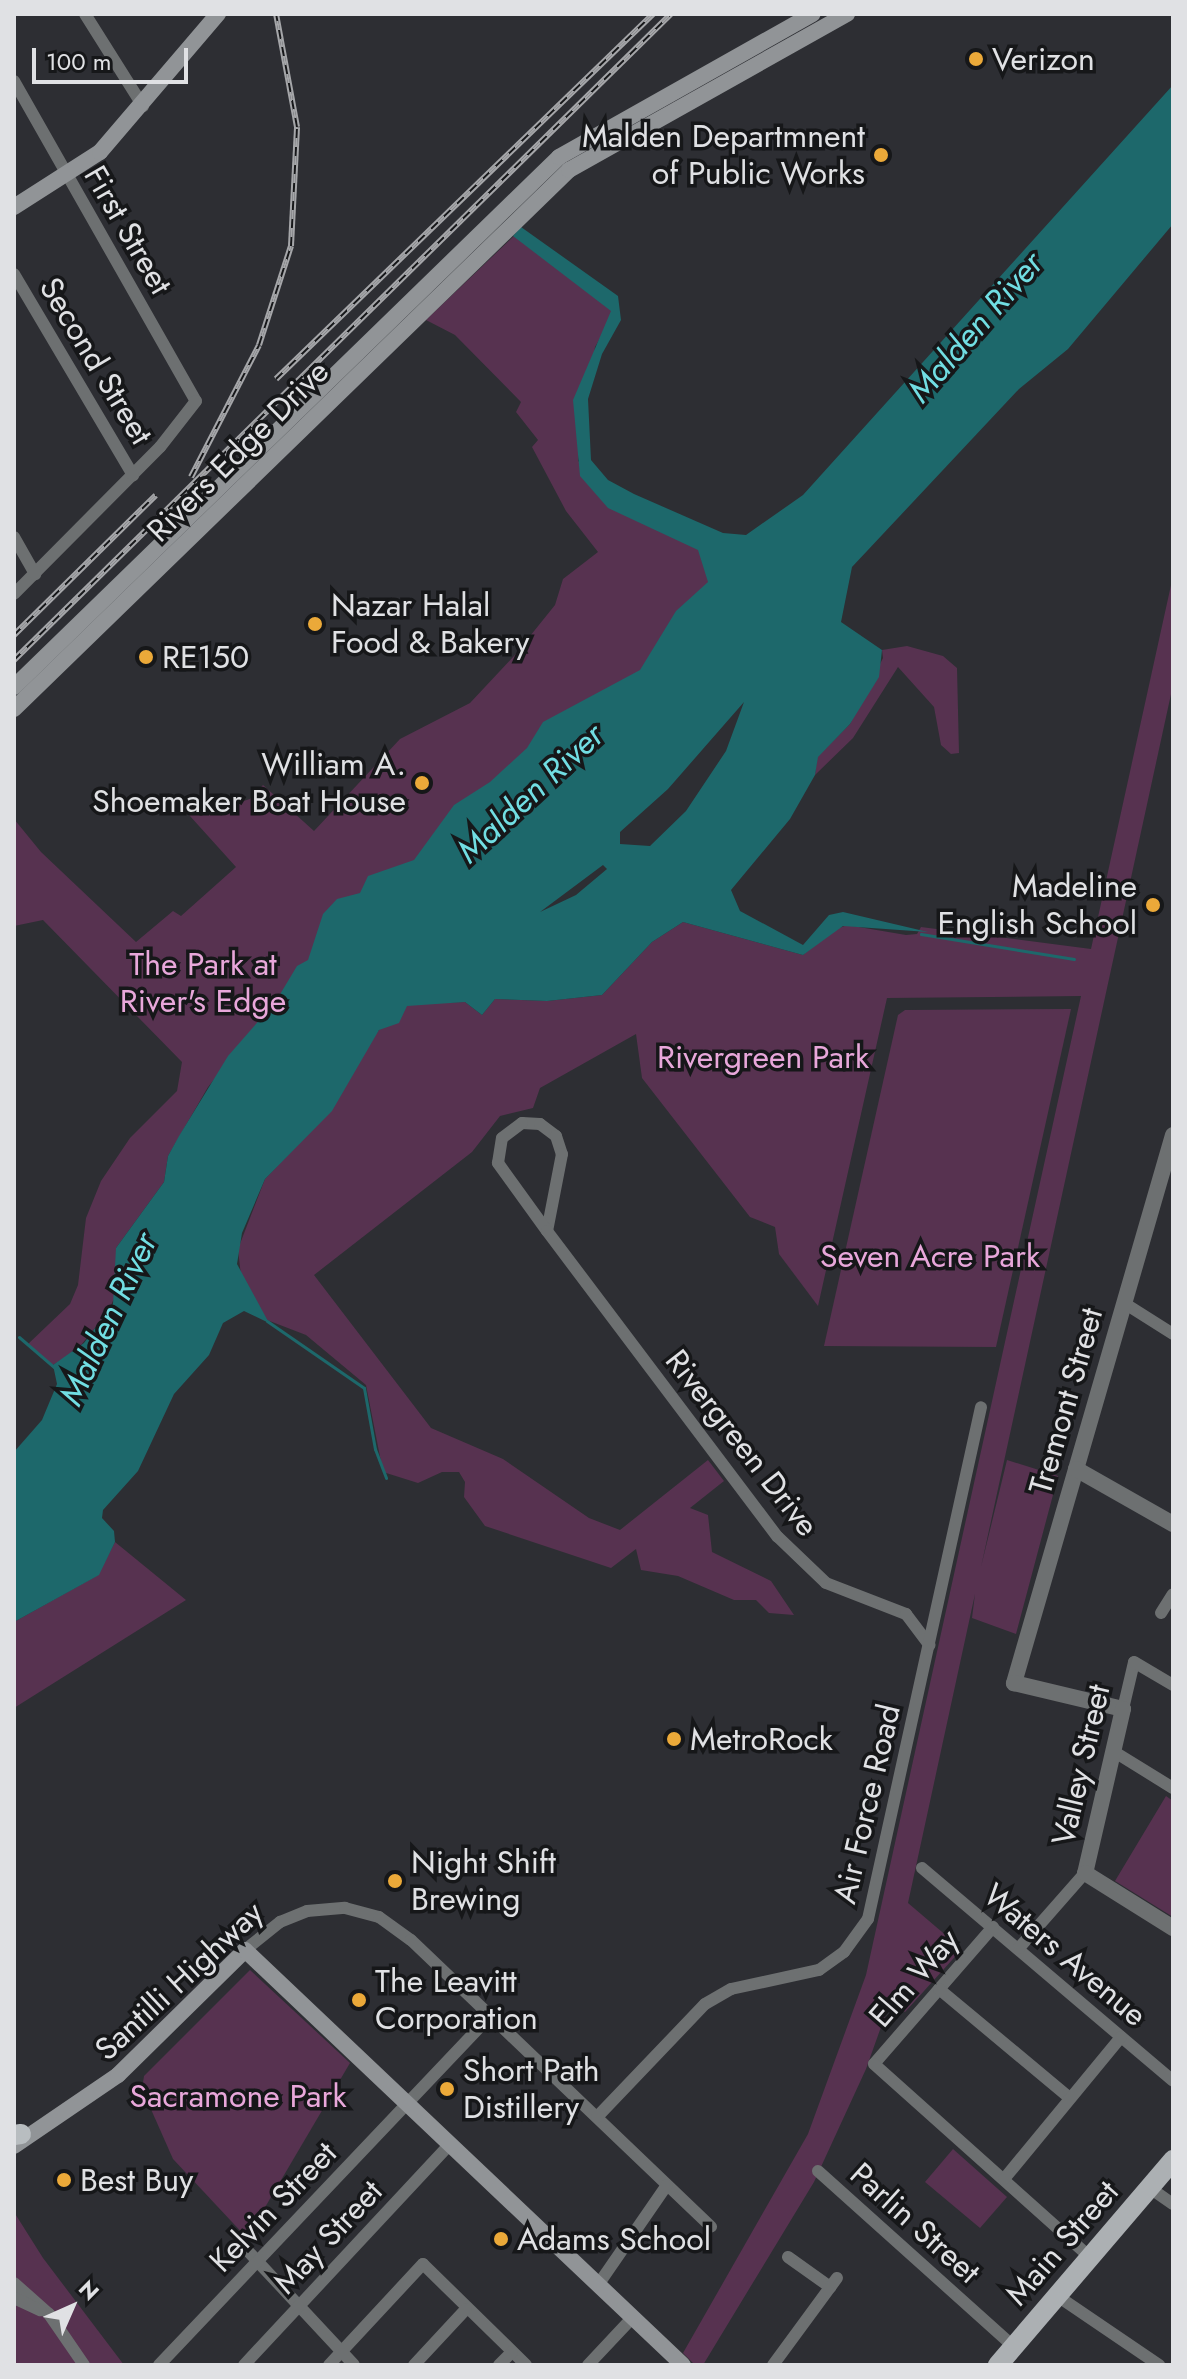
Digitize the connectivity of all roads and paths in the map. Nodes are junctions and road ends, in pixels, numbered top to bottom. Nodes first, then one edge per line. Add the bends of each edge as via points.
1 (85, 14) edge
2 (218, 14) edge
3 (813, 14) edge
4 (847, 14) edge
5 (14, 81) edge
6 (143, 106) junction
7 (67, 177) junction
8 (14, 207) edge
9 (498, 223) junction
10 (14, 274) edge
11 (133, 475) junction
12 (14, 537) edge
13 (35, 574) junction
14 (14, 594) edge
15 (14, 687) edge
16 (14, 709) edge
17 (1173, 1135) edge
18 (1170, 1162) edge
19 (547, 1231) junction
20 (1124, 1303) junction
21 (1173, 1334) edge
22 (981, 1407) dead end
23 (1076, 1469) junction
24 (1173, 1524) edge
25 (1173, 1594) edge
26 (1161, 1613) dead end
27 (929, 1645) junction
28 (1173, 1685) edge
29 (1123, 1709) junction
30 (1113, 1751) junction
31 (1173, 1788) edge
32 (922, 1868) dead end
33 (1085, 1873) junction
34 (993, 1927) junction
35 (1173, 1928) edge
36 (1019, 1948) junction
37 (245, 1950) junction
38 (939, 1989) junction
39 (491, 2015) junction
40 (1121, 2037) junction
41 (1173, 2081) edge
42 (1070, 2098) junction
43 (407, 2103) junction
44 (597, 2117) junction
45 (16, 2138) edge
46 (450, 2144) junction
47 (1173, 2160) edge
48 (818, 2171) dead end
49 (1004, 2179) junction
50 (667, 2185) junction
51 (1150, 2188) junction
52 (1173, 2204) edge
53 (711, 2227) dead end
54 (246, 2249) dead end
55 (1089, 2256) junction
56 (788, 2257) dead end
57 (257, 2262) junction
58 (14, 2283) edge
59 (598, 2285) junction
60 (1056, 2295) junction
61 (14, 2298) edge
62 (299, 2306) junction
63 (466, 2309) junction
64 (633, 2317) junction
65 (58, 2325) junction
66 (341, 2352) junction
67 (512, 2352) junction
68 (1006, 2359) edge
69 (677, 2360) edge
70 (84, 2365) edge
71 (159, 2365) edge
72 (244, 2365) edge
73 (329, 2365) edge
74 (354, 2365) edge
75 (414, 2365) edge
76 (499, 2365) edge
77 (526, 2365) edge
78 (588, 2365) edge
79 (773, 2365) edge
80 (1159, 2365) edge

1 - 6 street
2 - 6 main road
3 - 9 main road via 587,137
4 - 9 main road via 596,152
5 - 7 street, First Street
6 - 7 main road
7 - 8 main road
7 - 11 street, First Street via 195,405
9 - 15 main road, Rivers Edge Drive
9 - 16 main road, Rivers Edge Drive
10 - 11 street, Second Street
11 - 13 street
12 - 13 street
13 - 14 street
17 - 18 street, Tremont Street
18 - 20 street, Tremont Street
19 - 19 street, Rivergreen Drive via 562,1154 556,1136 540,1124 522,1123 502,1138 498,1163
19 - 27 street, Rivergreen Drive via 778,1537 826,1583 906,1614
20 - 21 street
20 - 23 street, Tremont Street
22 - 27 street, Air Force Road
23 - 24 street
23 - 29 street, Tremont Street via 1014,1683
25 - 26 street
27 - 44 street, Air Force Road via 875,1899 859,1934 819,1970 731,1989 705,2004
28 - 29 street, Valley Street via 1134,1662
29 - 30 street, Valley Street
30 - 31 street
30 - 33 street, Valley Street
32 - 34 street, Waters Avenue
33 - 35 street
33 - 36 street, Valley Street
34 - 36 street, Waters Avenue
34 - 38 street, Elm Way
36 - 40 street, Waters Avenue
37 - 39 street, Santilli Highway via 280,1922 326,1908 362,1911 404,1934
37 - 43 main road
37 - 45 main road, Santilli Highway via 128,2067 44,2126
38 - 42 street
38 - 49 street, Elm Way via 874,2064
39 - 43 street, Kelvin Street
39 - 44 street, Santilli Highway
40 - 41 street, Waters Avenue
40 - 42 street
42 - 49 street
43 - 46 main road
43 - 57 street, Kelvin Street
44 - 50 street, Santilli Highway
46 - 59 main road
46 - 62 street, May Street
47 - 51 main road, Main Street
48 - 68 street, Parlin Street
49 - 55 street
50 - 53 street, Santilli Highway
50 - 59 street
51 - 52 street
51 - 55 main road, Main Street
54 - 57 street
55 - 60 main road, Main Street
56 - 79 street via 833,2283
57 - 62 street
57 - 71 street, Kelvin Street
58 - 65 street
59 - 64 main road
60 - 68 main road, Main Street
60 - 80 street
61 - 65 street
62 - 66 street
62 - 72 street, May Street
63 - 66 street via 423,2264
63 - 67 street
63 - 75 street
64 - 69 main road
64 - 78 street
65 - 70 street
66 - 73 street
66 - 74 street
67 - 76 street
67 - 77 street

